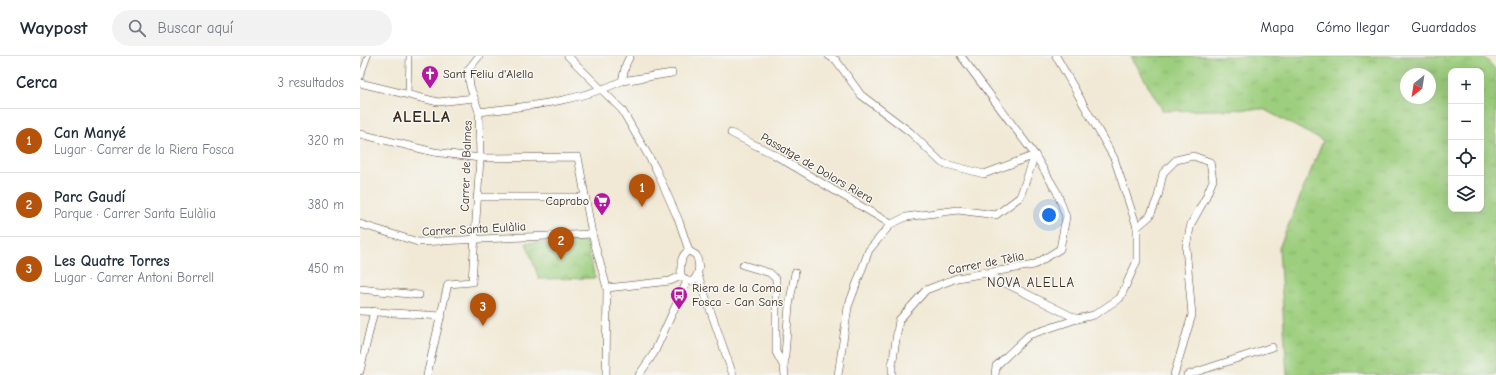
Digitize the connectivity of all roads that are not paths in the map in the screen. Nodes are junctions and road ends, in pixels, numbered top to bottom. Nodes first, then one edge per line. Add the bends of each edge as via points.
1 (368, 56) edge
2 (402, 56) edge
3 (479, 56) edge
4 (568, 56) edge
5 (630, 56) edge
6 (829, 56) edge
7 (961, 56) edge
8 (1056, 56) edge
9 (409, 57) edge
10 (672, 73) dead end
11 (360, 78) edge
12 (622, 81) junction
13 (360, 83) edge
14 (602, 90) junction
15 (409, 95) junction
16 (474, 98) junction
17 (479, 112) junction
18 (731, 133) dead end
19 (360, 134) edge
20 (1035, 155) junction
21 (480, 158) junction
22 (477, 197) junction
23 (585, 198) junction
24 (360, 224) edge
25 (891, 224) junction
26 (1137, 227) junction
27 (592, 234) junction
28 (475, 240) junction
29 (689, 251) junction
30 (743, 265) dead end
31 (983, 272) junction
32 (795, 273) dead end
33 (698, 275) junction
34 (681, 276) junction
35 (687, 281) junction
36 (607, 288) junction
37 (360, 289) edge
38 (419, 295) dead end
39 (360, 311) edge
40 (374, 311) junction
41 (442, 316) junction
42 (1076, 319) junction
43 (1272, 347) dead end
44 (363, 350) edge
45 (784, 367) junction
46 (360, 371) edge
47 (427, 375) edge
48 (606, 375) edge
49 (639, 375) edge
50 (733, 375) edge
51 (785, 375) edge
52 (838, 375) edge
53 (892, 375) edge
54 (995, 375) edge
55 (1174, 375) edge
56 (1187, 375) edge

1 - 11 street
2 - 9 street
3 - 16 street, Carrer de Balmes via 468,70
4 - 14 street
5 - 12 street
6 - 20 street via 836,60 862,95 910,132 942,163 984,174
7 - 20 street, Carrer de Tèlia
8 - 26 street via 1114,158
9 - 15 street
10 - 12 street
12 - 14 street
13 - 15 street
14 - 17 street via 543,104
14 - 29 street via 622,110 656,169
15 - 16 street via 438,102
16 - 17 street, Carrer de Balmes
17 - 21 street, Carrer de Balmes
18 - 25 street, Passatge de Dolors Riera via 773,154
19 - 21 street via 434,152
20 - 25 street via 1020,197 996,215 958,210 906,217
20 - 31 street, Carrer de Tèlia via 1057,192 1066,217 1060,249 1034,265
21 - 22 street, Carrer de Balmes
21 - 23 street via 578,157
22 - 23 street
22 - 28 street, Carrer de Balmes
23 - 27 street
24 - 28 street, Carrer Santa Eulàlia via 418,242
25 - 52 street via 868,250 848,307
26 - 42 street via 1136,261 1120,298 1094,316
26 - 55 street via 1150,216 1158,198 1163,173 1176,160 1193,156 1210,162 1213,180 1191,224 1186,247 1192,315
27 - 28 street, Carrer Santa Eulàlia
27 - 36 street
28 - 41 street, Carrer de Balmes via 472,282 448,284
29 - 33 street via 696,255
29 - 34 street via 682,257
30 - 45 street via 770,273 776,280 776,352
31 - 42 street
31 - 53 street, Carrer de Tèlia via 956,278 926,290 899,320
32 - 45 street via 789,306
33 - 35 street via 693,281
33 - 50 street
34 - 35 street
34 - 36 street via 670,281
35 - 49 street via 654,353
36 - 48 street
37 - 38 street
39 - 40 street
40 - 41 street
40 - 44 street
41 - 47 street
42 - 54 street via 1029,334 996,366
43 - 56 street
44 - 46 street
45 - 51 street

